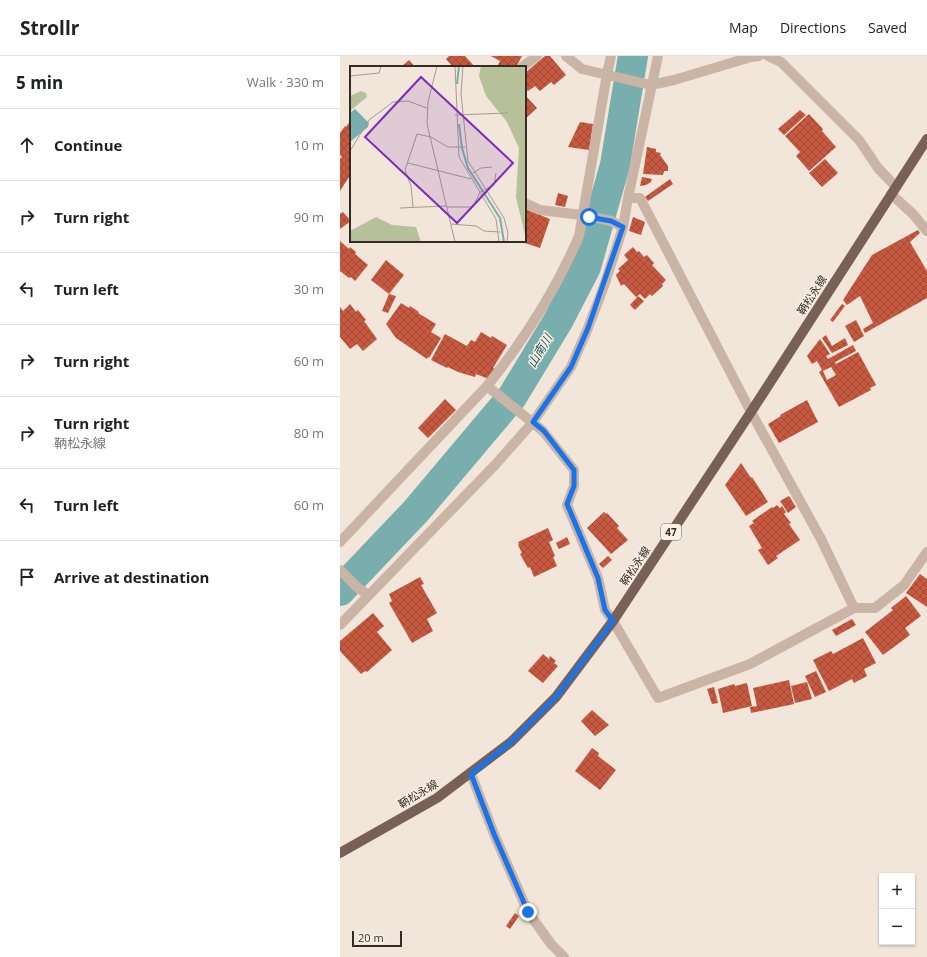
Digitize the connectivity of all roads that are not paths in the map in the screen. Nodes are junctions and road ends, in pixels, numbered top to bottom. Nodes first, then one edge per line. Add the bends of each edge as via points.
1 (538, 56) edge
2 (566, 56) edge
3 (611, 56) edge
4 (658, 56) edge
5 (759, 56) edge
6 (768, 56) edge
7 (523, 66) edge
8 (611, 75) junction
9 (651, 85) junction
10 (927, 139) edge
11 (893, 191) junction
12 (628, 198) junction
13 (526, 203) edge
14 (586, 216) junction
15 (623, 227) junction
16 (927, 231) edge
17 (490, 389) junction
18 (751, 412) junction
19 (533, 422) junction
20 (340, 542) edge
21 (927, 552) edge
22 (340, 570) edge
23 (369, 595) junction
24 (854, 608) junction
25 (613, 621) junction
26 (340, 625) edge
27 (471, 774) junction
28 (340, 853) edge
29 (564, 957) edge

1 - 7 street
2 - 8 street via 582,69
3 - 8 street
4 - 9 street
5 - 9 street
6 - 11 street via 781,62 860,140
8 - 9 street
8 - 14 street
9 - 12 street
10 - 11 main road, 鞆松永線 / 47
11 - 16 street
11 - 18 main road, 鞆松永線 / 47
12 - 15 street
12 - 18 street via 640,198
13 - 14 street via 540,210
14 - 15 street via 611,221
14 - 17 street via 570,257 549,297
15 - 19 street via 593,314 571,367
17 - 19 street
17 - 20 street
18 - 24 street via 821,539
18 - 25 main road, 鞆松永線 / 47
19 - 23 street via 495,465
19 - 25 street via 544,431 574,470 574,486 567,504 598,578 605,610
21 - 24 street via 904,585 875,608
22 - 23 street
23 - 26 street
24 - 25 street via 750,664 658,698
25 - 27 main road, 鞆松永線 / 47 via 556,697 511,742
27 - 28 main road, 鞆松永線 / 47 via 437,798
27 - 29 street via 528,912 551,944

